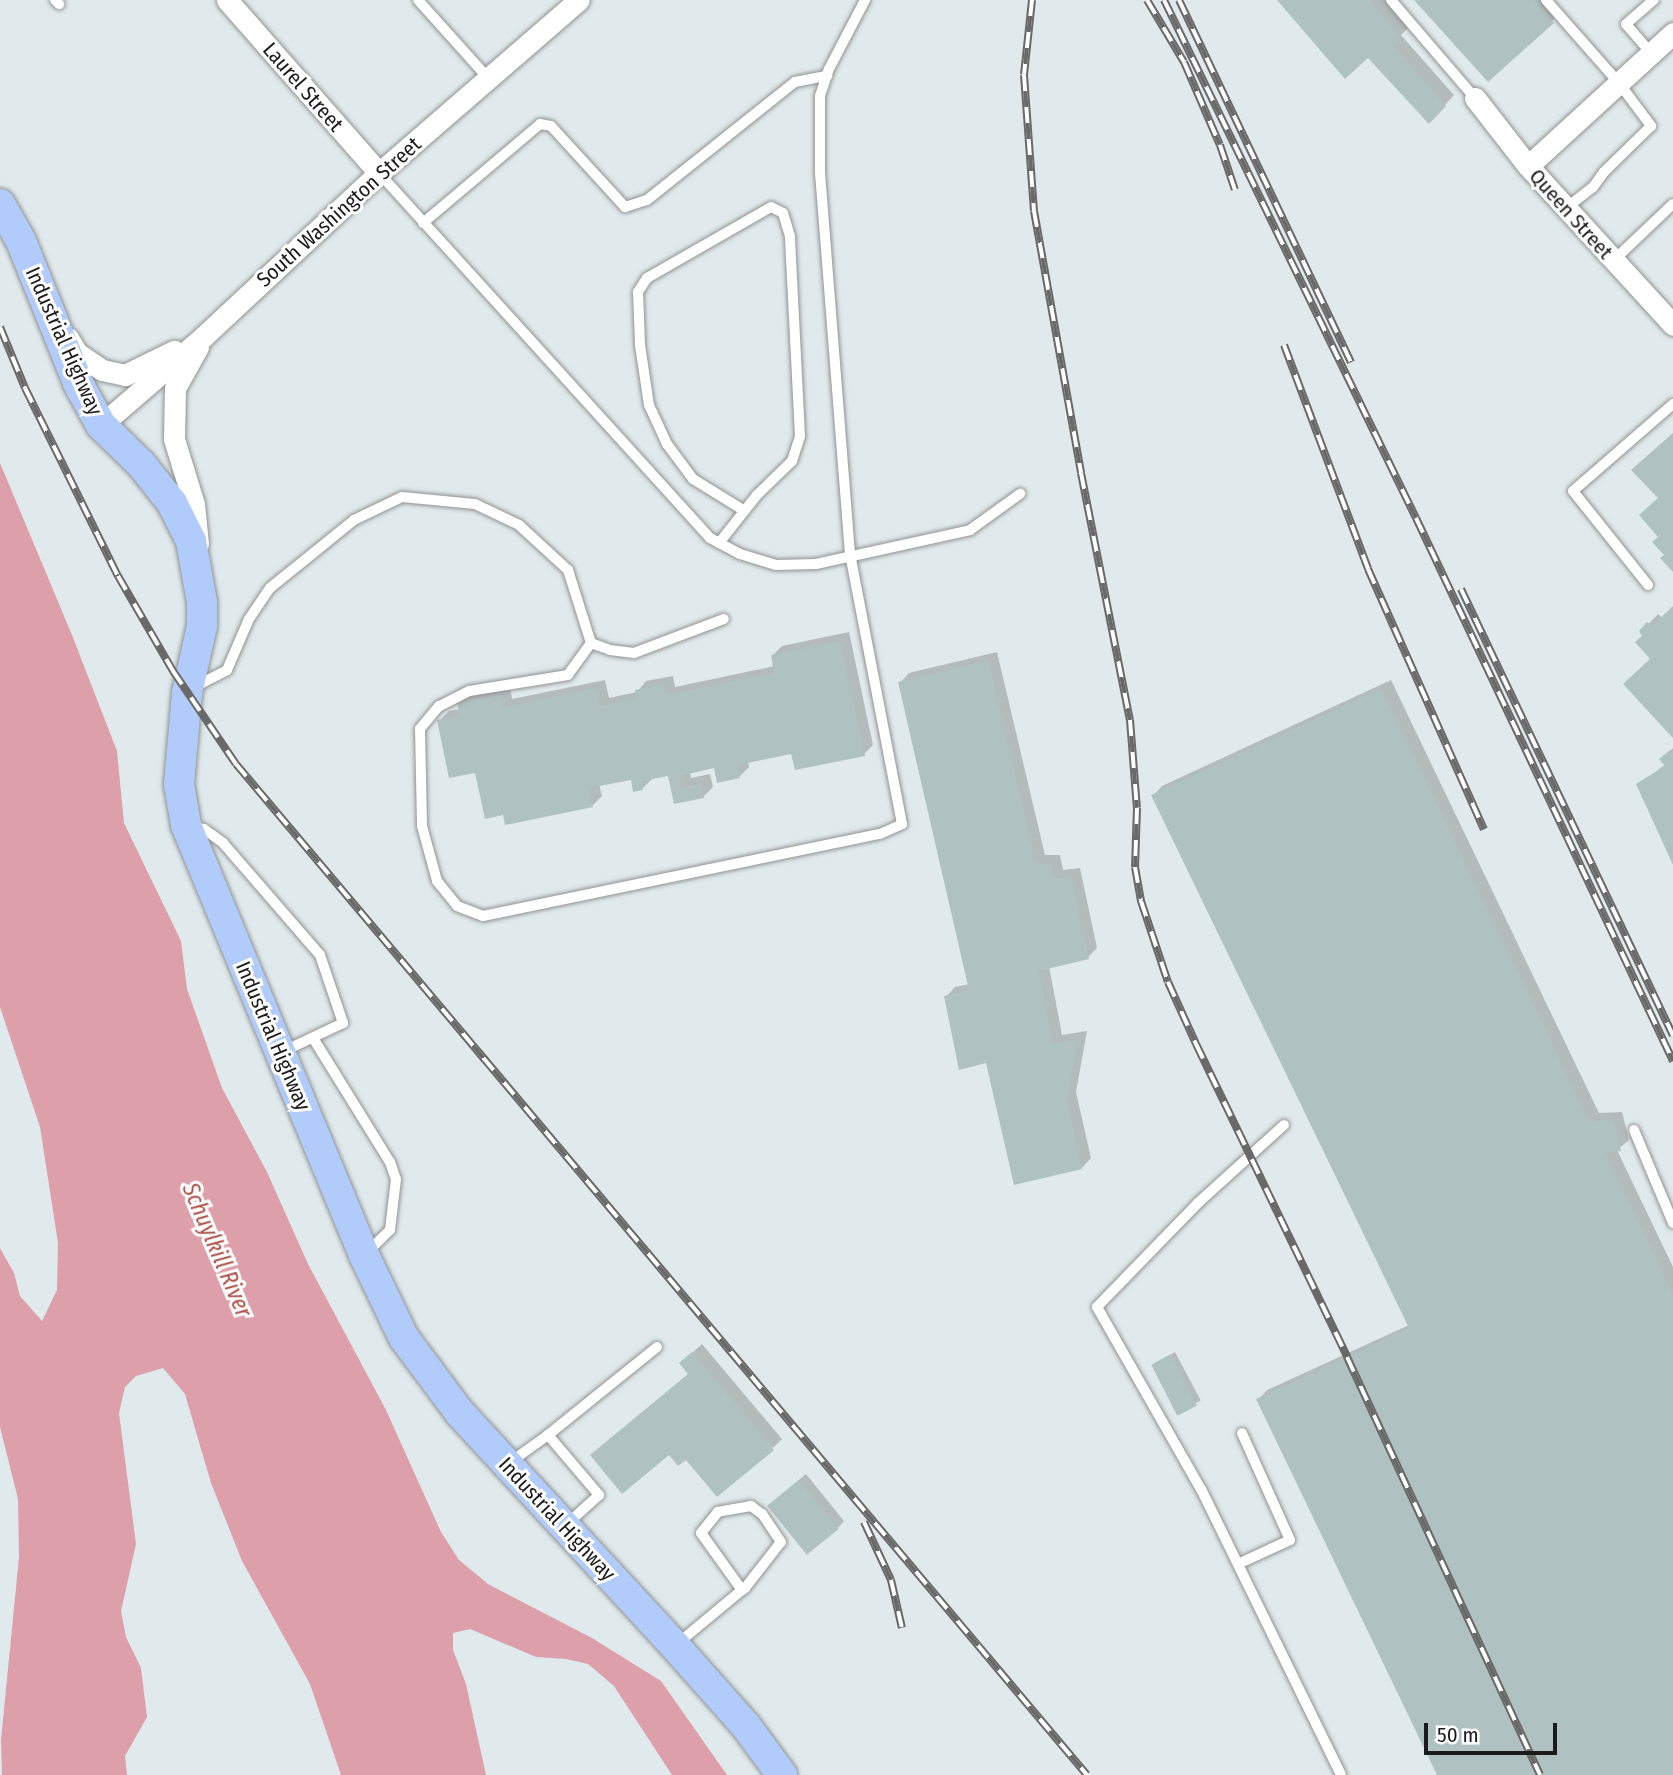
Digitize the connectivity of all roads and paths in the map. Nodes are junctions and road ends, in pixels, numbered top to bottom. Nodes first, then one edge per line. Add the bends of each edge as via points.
1 (227, 0) edge
2 (418, 0) edge
3 (579, 0) edge
4 (865, 0) edge
5 (1391, 0) edge
6 (1546, 0) edge
7 (1654, 0) edge
8 (1673, 33) edge
9 (1651, 53) junction
10 (827, 76) junction
11 (488, 78) junction
12 (1619, 83) junction
13 (1475, 98) joint
14 (1528, 166) junction
15 (379, 173) junction
16 (0, 204) edge
17 (1673, 204) edge
18 (1566, 208) junction
19 (423, 223) junction
20 (1614, 260) junction
21 (44, 299) junction
22 (1672, 323) edge
23 (204, 336) junction
24 (1673, 404) edge
25 (101, 425) junction
26 (1020, 494) dead end
27 (743, 510) junction
28 (719, 543) junction
29 (850, 554) junction
30 (1648, 585) dead end
31 (202, 602) junction
32 (724, 619) dead end
33 (592, 643) junction
34 (188, 690) junction
35 (186, 826) junction
36 (313, 1038) junction
37 (279, 1054) junction
38 (1284, 1125) dead end
39 (1634, 1130) dead end
40 (1673, 1223) edge
41 (364, 1255) junction
42 (657, 1346) dead end
43 (1242, 1433) dead end
44 (548, 1435) junction
45 (507, 1465) junction
46 (564, 1527) junction
47 (1238, 1564) junction
48 (742, 1590) junction
49 (675, 1646) junction
50 (782, 1775) edge
51 (1341, 1775) edge

1 - 15 street, Laurel Street
2 - 11 lane
3 - 11 street, South Washington Street
4 - 10 lane
5 - 13 lane
6 - 12 lane
7 - 9 lane via 1626,24
8 - 9 street
9 - 12 street
10 - 19 lane via 795,82 647,200 625,206 551,126 540,124
10 - 29 lane via 820,96 820,173
11 - 15 street, South Washington Street
12 - 14 street
12 - 18 lane via 1651,126 1593,187
13 - 14 street, Queen Street
14 - 18 street, Queen Street
15 - 19 lane
15 - 23 street, South Washington Street
16 - 21 street, Industrial Highway via 21,241
17 - 20 lane
18 - 20 street, Queen Street
19 - 28 lane
20 - 22 street, Queen Street
21 - 23 street via 77,354 102,370 125,375
21 - 25 street, Industrial Highway via 78,383
23 - 25 street, South Washington Street
23 - 31 street via 175,388 174,439 194,504
24 - 30 lane via 1573,491
25 - 31 street, Industrial Highway via 172,503 191,541
26 - 29 lane via 970,530
27 - 27 lane via 792,461 800,436 790,236 783,213 771,207 647,278 638,292 649,405 667,444 693,479
27 - 28 lane
28 - 29 lane via 776,565 816,564
29 - 33 lane via 902,824 880,834 483,916 457,906 437,881 422,826 420,729 439,706 469,691 568,675
31 - 34 street, Industrial Highway via 202,626
32 - 33 lane via 634,653
33 - 34 lane via 568,570 519,525 475,504 402,496 354,520 298,561 270,587 228,670
34 - 35 street, Industrial Highway via 179,784
35 - 36 lane via 204,829 223,843 320,956 343,1023
35 - 37 street, Industrial Highway
36 - 37 lane
36 - 41 lane via 396,1179 390,1230
37 - 41 street, Industrial Highway
38 - 47 lane via 1198,1203 1097,1307 1201,1489
39 - 40 lane
41 - 45 street, Industrial Highway via 404,1338 460,1413
42 - 44 lane
43 - 47 lane via 1290,1540
44 - 45 lane
44 - 46 lane via 599,1495
45 - 46 street, Industrial Highway
46 - 49 street, Industrial Highway
47 - 51 lane
48 - 48 lane via 780,1542 762,1514 751,1506 718,1513 701,1533
48 - 49 lane
49 - 50 street, Industrial Highway

